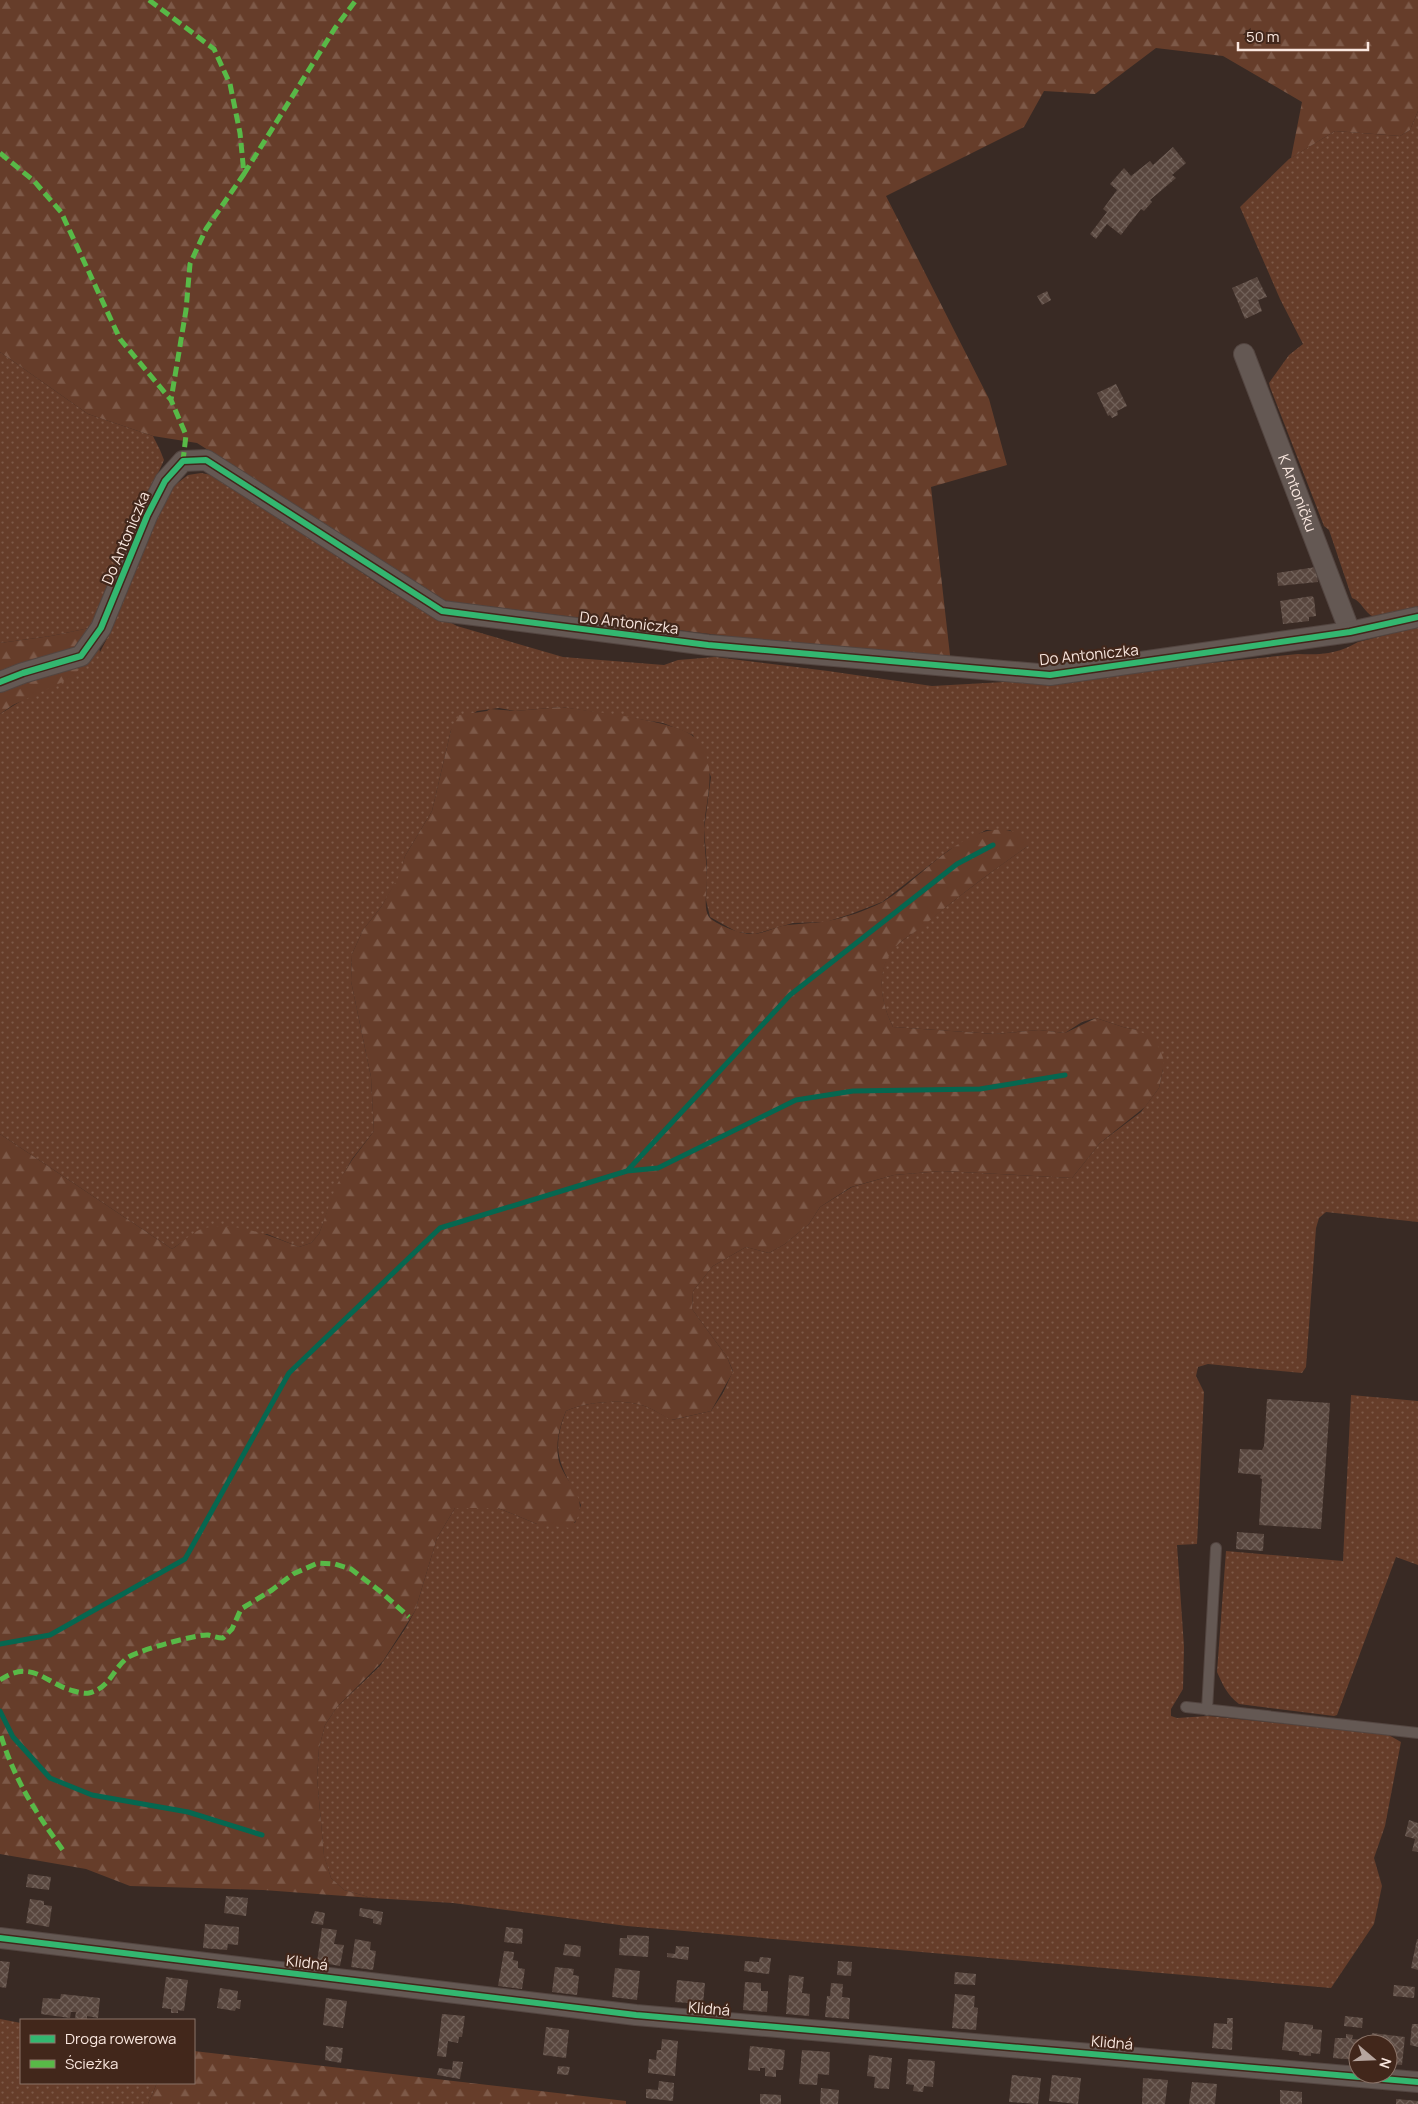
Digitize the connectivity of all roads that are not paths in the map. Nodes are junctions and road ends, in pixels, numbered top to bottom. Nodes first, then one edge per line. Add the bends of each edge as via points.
1 (1244, 354) dead end
2 (1418, 617) edge
3 (1350, 632) junction
4 (0, 682) edge
5 (1216, 1548) dead end
6 (1186, 1707) dead end
7 (1207, 1710) junction
8 (1418, 1733) edge
9 (0, 1938) edge
10 (1418, 2082) edge

1 - 3 street, K Antoníčku
2 - 3 street, Do Antoniczka
3 - 4 street, Do Antoniczka via 1050,675 708,646 442,611 206,460 184,461 165,481 147,516 101,628 81,656
5 - 7 lane
6 - 7 lane
7 - 8 lane
9 - 10 street, Klidná via 636,2015

